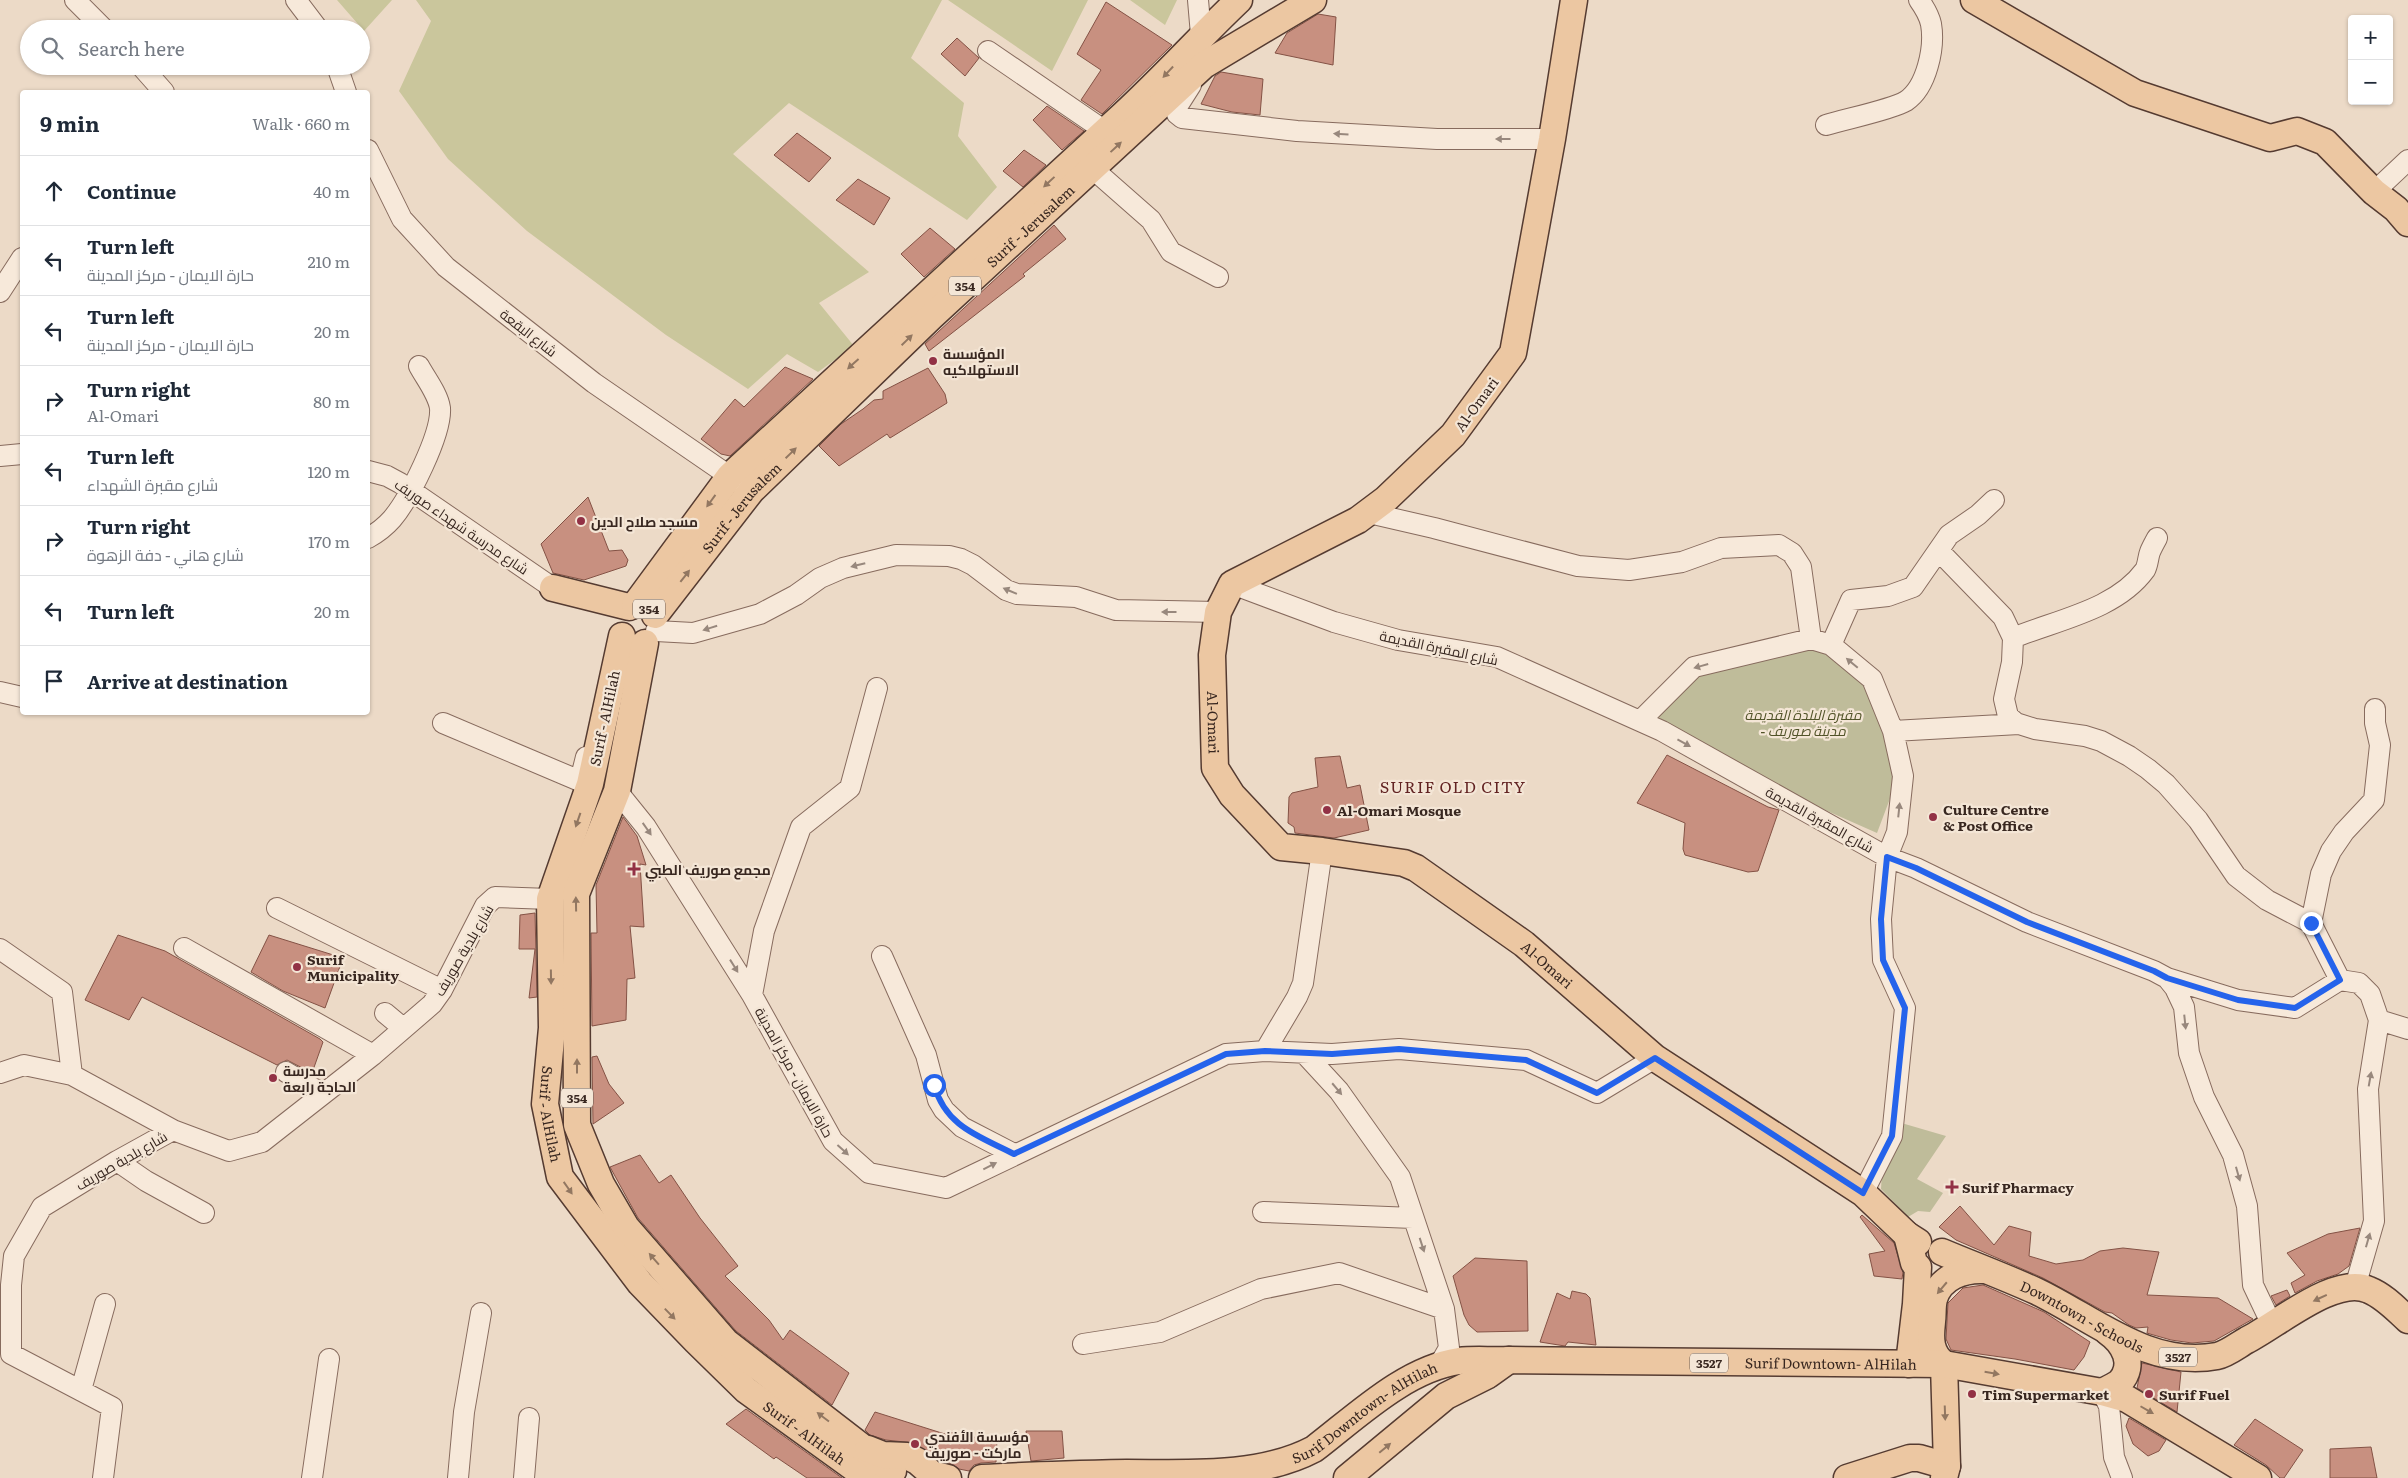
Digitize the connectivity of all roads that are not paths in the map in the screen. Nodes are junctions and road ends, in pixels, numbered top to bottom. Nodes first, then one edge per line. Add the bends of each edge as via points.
1 (75, 0) edge
2 (296, 0) edge
3 (1198, 0) edge
4 (1240, 0) edge
5 (1313, 0) edge
6 (1574, 0) edge
7 (1919, 0) edge
8 (1974, 0) edge
9 (95, 20) edge
10 (311, 20) edge
11 (1200, 36) junction
12 (1231, 48) junction
13 (988, 51) dead end
14 (1204, 65) junction
15 (148, 75) edge
16 (340, 75) edge
17 (162, 90) edge
18 (345, 90) edge
19 (1826, 125) dead end
20 (1105, 132) junction
21 (1552, 139) junction
22 (370, 154) edge
23 (2408, 160) edge
24 (1093, 169) junction
25 (2374, 192) junction
26 (2408, 223) edge
27 (20, 261) edge
28 (1218, 277) dead end
29 (0, 292) edge
30 (420, 366) dead end
31 (20, 454) edge
32 (0, 456) edge
33 (370, 472) edge
34 (730, 476) junction
35 (410, 490) junction
36 (752, 491) junction
37 (1994, 500) dead end
38 (1368, 513) junction
39 (370, 537) edge
40 (2157, 538) dead end
41 (1939, 551) junction
42 (1232, 584) junction
43 (553, 588) joint
44 (1218, 612) junction
45 (637, 623) junction
46 (2012, 638) junction
47 (1811, 639) junction
48 (1831, 645) junction
49 (877, 688) dead end
50 (0, 692) edge
51 (20, 697) edge
52 (2375, 709) dead end
53 (1640, 722) junction
54 (443, 724) dead end
55 (2019, 724) junction
56 (1894, 731) junction
57 (598, 748) junction
58 (617, 791) junction
59 (1322, 851) junction
60 (1887, 857) junction
61 (550, 899) junction
62 (277, 908) dead end
63 (2311, 923) junction
64 (184, 948) dead end
65 (0, 949) edge
66 (882, 956) dead end
67 (2167, 978) junction
68 (2340, 980) junction
69 (442, 990) junction
70 (752, 995) junction
71 (385, 1013) dead end
72 (2379, 1020) junction
73 (403, 1028) junction
74 (2408, 1029) edge
75 (1265, 1051) junction
76 (1304, 1053) junction
77 (373, 1055) junction
78 (1655, 1058) junction
79 (286, 1072) dead end
80 (0, 1073) edge
81 (72, 1075) junction
82 (323, 1094) junction
83 (173, 1130) junction
84 (1014, 1154) junction
85 (117, 1161) junction
86 (1863, 1193) junction
87 (1263, 1212) dead end
88 (204, 1214) dead end
89 (1413, 1218) junction
90 (1920, 1247) junction
91 (1984, 1270) junction
92 (2355, 1287) junction
93 (105, 1304) dead end
94 (1444, 1309) junction
95 (481, 1314) dead end
96 (2408, 1320) edge
97 (2272, 1325) junction
98 (2105, 1331) junction
99 (1083, 1344) dead end
100 (5, 1353) edge
101 (329, 1359) dead end
102 (1509, 1360) junction
103 (1909, 1364) junction
104 (1944, 1364) junction
105 (1431, 1370) junction
106 (81, 1390) junction
107 (2102, 1392) junction
108 (529, 1418) dead end
109 (862, 1446) junction
110 (1946, 1472) edge
111 (880, 1476) edge
112 (103, 1478) edge
113 (312, 1478) edge
114 (458, 1478) edge
115 (524, 1478) edge
116 (948, 1478) edge
117 (982, 1478) edge
118 (1346, 1478) edge
119 (1847, 1478) edge
120 (2122, 1478) edge
121 (2258, 1478) edge

1 - 9 street
2 - 10 street
3 - 11 street
4 - 11 main road, Surif - Jerusalem / 354
5 - 12 main road, Surif - Jerusalem / 354
6 - 21 main road, Al-Omari
7 - 19 street via 1928,13 1932,36 1928,64 1915,92 1899,104
8 - 25 main road via 2135,93 2270,138 2297,132 2325,142
11 - 12 main road via 1198,48 1204,53
11 -> 20 main road, Surif - Jerusalem / 354 via 1166,75
12 - 14 main road, Surif - Jerusalem / 354
13 - 20 street
21 -> 14 street via 1381,136 1297,131 1182,118 1177,114 1177,107
24 -> 14 main road, Surif - Jerusalem / 354
15 - 17 street
16 - 18 street
20 -> 34 main road, Surif - Jerusalem / 354
21 - 38 main road, Al-Omari via 1513,353 1453,435
22 - 34 street, شارع البقعة via 402,219 446,267 594,383
23 - 25 street
24 - 28 street via 1152,220 1171,252
36 -> 24 main road, Surif - Jerusalem / 354 via 932,316
25 - 26 main road
27 - 29 street
30 - 35 street via 440,411 435,439
31 - 32 street
33 - 35 street, شارع مدرسة شهداء صوريف via 386,476
34 - 36 street, شارع البقعة
34 -> 45 main road, Surif - Jerusalem / 354
35 - 39 street via 394,517
35 - 43 street, شارع مدرسة شهداء صوريف
45 -> 36 main road, Surif - Jerusalem / 354
37 - 41 street via 1949,535
38 - 42 main road, Al-Omari
38 - 47 street via 1578,566 1628,570 1682,562 1721,548 1779,545 1792,553 1801,567
40 - 46 street via 2146,569 2121,593 2080,616 2046,624
41 - 46 street via 2003,618
41 - 48 street via 1913,586 1888,596 1851,600
42 - 44 main road, Al-Omari
42 - 53 street, شارع المقبرة القديمة via 1334,622 1398,640 1497,657
43 - 45 main road
44 -> 45 street via 1116,610 1076,597 1017,594 961,559 896,556 843,568 760,614 693,634
44 - 59 main road, Al-Omari via 1212,655 1215,768 1232,795 1281,847
45 - 57 main road, Surif - AlHilah
45 - 58 main road, Surif - AlHilah / 354
46 - 55 street via 2012,662 2004,705 2008,716
47 - 48 street, شارع المقبرة القديمة
47 -> 53 street via 1694,667
56 -> 48 street, شارع المقبرة القديمة via 1872,679
49 - 70 street via 850,788 801,827 764,931
50 - 51 street
52 - 63 street via 2380,745 2374,800 2331,851 2322,874
53 -> 60 street, شارع المقبرة القديمة via 1662,731
54 - 57 street via 580,781 589,746
55 - 56 street
55 - 63 street via 2085,736 2129,756 2166,784 2183,802 2236,876 2267,900
60 -> 56 street, شارع المقبرة القديمة via 1897,832 1903,776
57 - 58 main road via 597,769
57 -> 61 main road, Surif - AlHilah via 590,784
58 -> 70 street, حارة الايمان - مركز المدينة via 646,827
109 -> 58 main road, Surif - AlHilah / 354 via 726,1342 626,1227 600,1184 577,1125 576,894
59 - 75 street via 1303,983
59 - 78 main road, Al-Omari via 1404,863 1416,868 1524,944
60 - 67 street via 2027,922
60 - 86 street via 1881,919 1883,960 1905,1008 1892,1136
61 - 69 street, شارع بلدية صوريف via 495,897 485,906
61 -> 111 main road, Surif - AlHilah via 552,1028 545,1104 560,1177 640,1283 746,1390
62 - 69 street
63 - 68 street
64 - 77 street
65 - 81 street via 62,992
66 - 84 street via 926,1055 938,1100 944,1110 962,1127
67 - 68 street via 2238,1000 2295,1008
67 -> 97 street via 2184,1007 2189,1053 2204,1097 2233,1154 2247,1206 2252,1285
68 - 72 street via 2359,983 2370,994
69 - 73 street, شارع بلدية صوريف via 432,1004
70 -> 84 street, حارة الايمان - مركز المدينة via 833,1141 868,1173 946,1188
71 - 73 street
72 - 74 street
92 -> 72 street via 2374,1221 2368,1089
73 - 77 street, شارع بلدية صوريف
75 - 76 street, حارة الايمان - مركز المدينة
75 - 84 street, حارة الايمان - مركز المدينة via 1226,1054
76 - 78 street, حارة الايمان - مركز المدينة via 1399,1049 1526,1060 1597,1093
76 -> 89 street via 1339,1091 1400,1177
77 - 82 street, شارع بلدية صوريف
78 - 86 main road, Al-Omari
79 - 82 street
80 - 81 street via 24,1065
81 - 83 street
82 - 83 street, شارع بلدية صوريف via 262,1142 229,1151
83 - 85 street, شارع بلدية صوريف
85 - 88 street
85 - 100 street, شارع بلدية صوريف via 42,1207 14,1256
86 - 90 main road, Al-Omari
87 - 89 street
89 -> 94 street
90 - 91 main road, Downtown - Schools / 3527
90 - 103 main road
91 - 98 main road, Downtown - Schools / 3527 via 2037,1292
91 -> 104 main road via 1969,1270 1955,1275 1940,1288 1934,1300 1932,1344 1934,1355
92 - 96 main road via 2368,1289
92 -> 97 main road, Downtown - Schools / 3527 via 2342,1288 2313,1300
93 - 106 street
94 - 99 street via 1339,1273 1261,1289 1165,1330
94 - 105 street via 1449,1348 1441,1362
95 - 114 street via 464,1412
97 - 98 main road, Downtown - Schools / 3527 via 2218,1356 2177,1357
98 - 107 main road, 3527 via 2122,1345 2127,1367 2120,1382
100 - 106 street, شارع بلدية صوريف
101 - 113 street
102 - 103 main road, Surif Downtown- AlHilah / 3527
102 - 105 main road, Surif Downtown- AlHilah / 3527 via 1461,1361
118 -> 102 main road, Surif Downtown- AlHilah via 1446,1396 1488,1375
103 - 104 main road, Surif Downtown- AlHilah / 3527
104 -> 107 main road, 3527
104 -> 110 main road
105 - 117 main road, Surif Downtown- AlHilah / 3527 via 1400,1384 1300,1458 1266,1468 1235,1472
106 - 112 street, شارع بلدية صوريف via 112,1407
107 - 120 street via 2109,1406 2114,1457
107 -> 121 main road, 3527 via 2127,1399
108 - 115 street
109 - 111 main road, 354
109 - 116 main road via 883,1455 912,1458 932,1474
110 - 119 main road via 1920,1458 1910,1458

